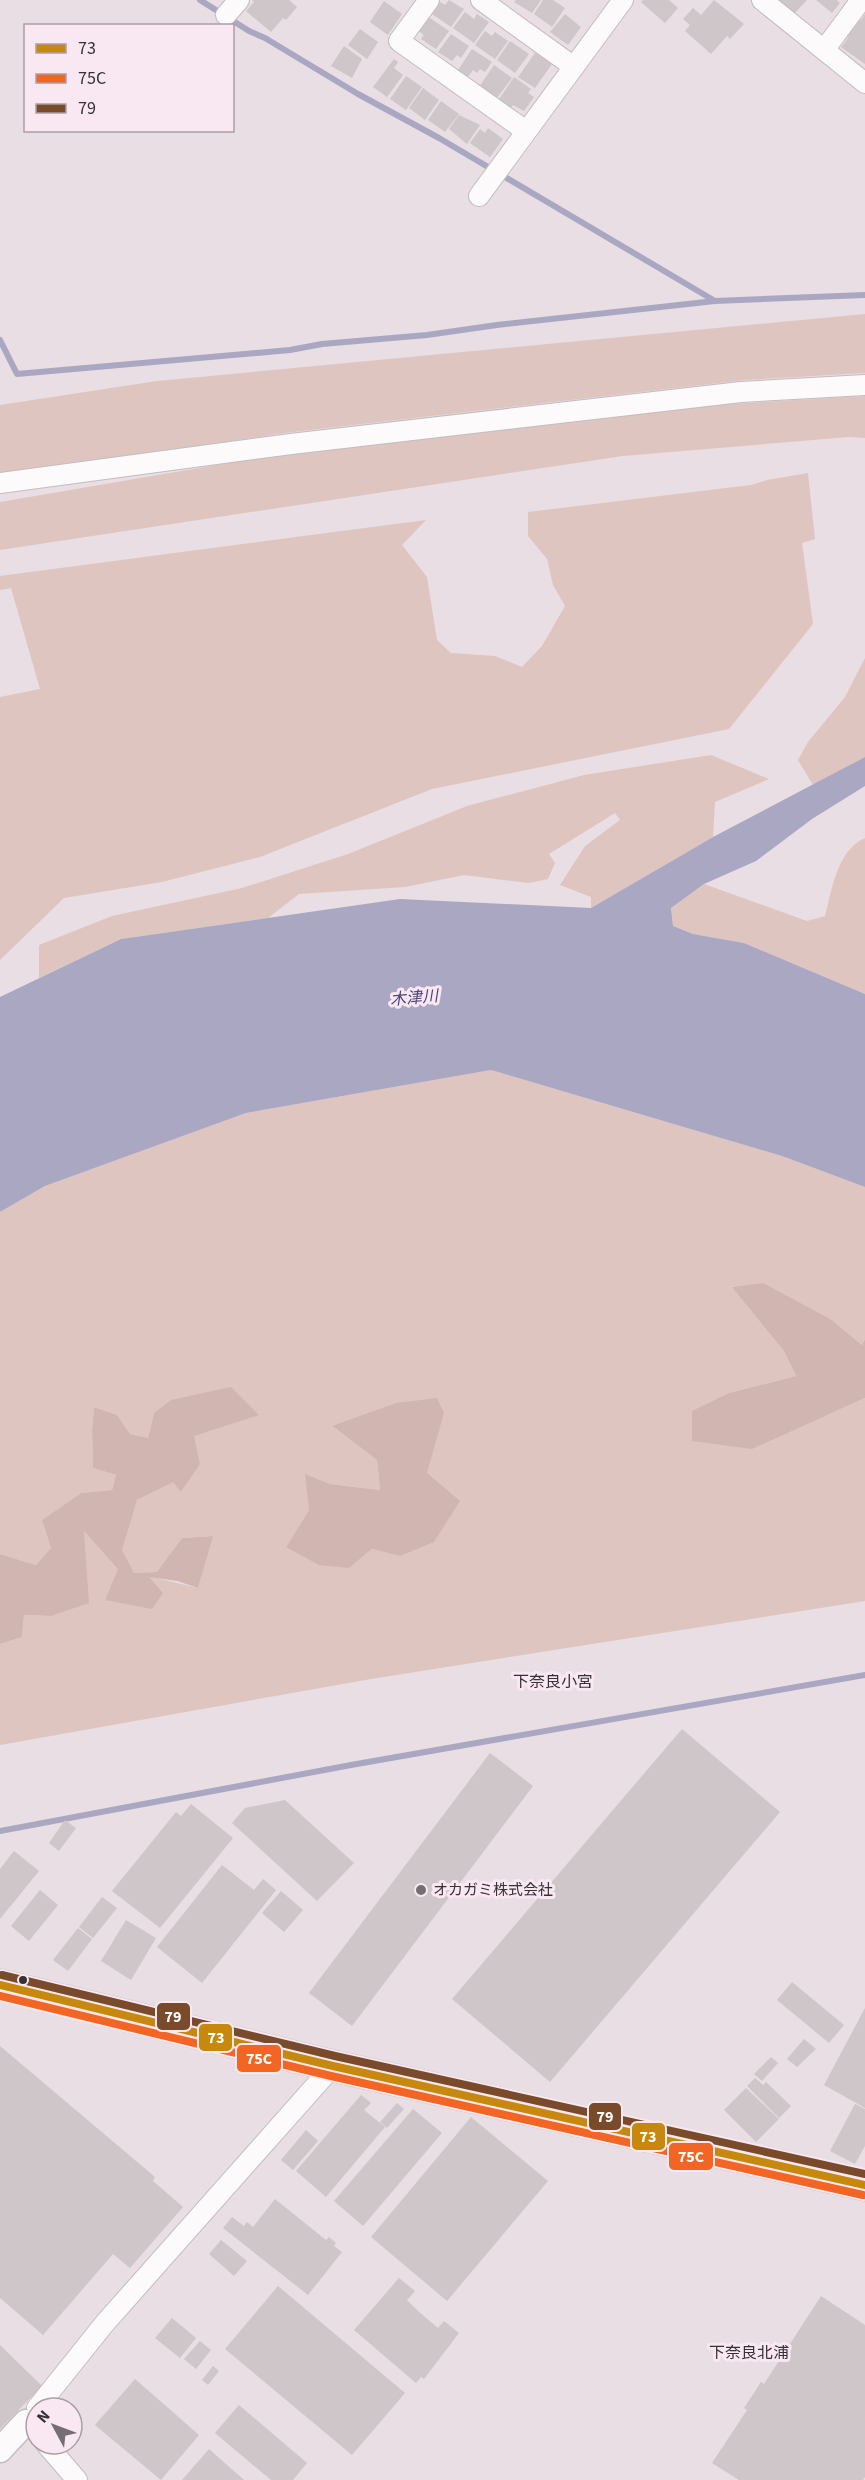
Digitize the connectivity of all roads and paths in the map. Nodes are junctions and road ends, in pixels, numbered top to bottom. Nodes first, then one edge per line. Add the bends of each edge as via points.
1 (239, 0) edge
2 (429, 0) edge
3 (481, 0) edge
4 (622, 0) edge
5 (762, 0) edge
6 (861, 0) edge
7 (226, 15) dead end
8 (824, 50) junction
9 (574, 67) junction
10 (865, 83) edge
11 (526, 131) junction
12 (479, 196) dead end
13 (865, 385) edge
14 (0, 483) edge
15 (0, 1985) edge
16 (333, 2066) junction
17 (865, 2185) edge
18 (50, 2396) edge
19 (24, 2427) edge
20 (0, 2450) edge
21 (56, 2456) edge
22 (77, 2480) edge

1 - 7 street
2 - 11 street via 399,41
3 - 9 street
4 - 9 street
5 - 8 street
6 - 8 street
8 - 10 street
9 - 11 street
11 - 12 street
13 - 14 street via 741,392 291,444
15 - 16 main road
16 - 17 main road
16 - 18 street via 105,2323
19 - 20 street
21 - 22 street

